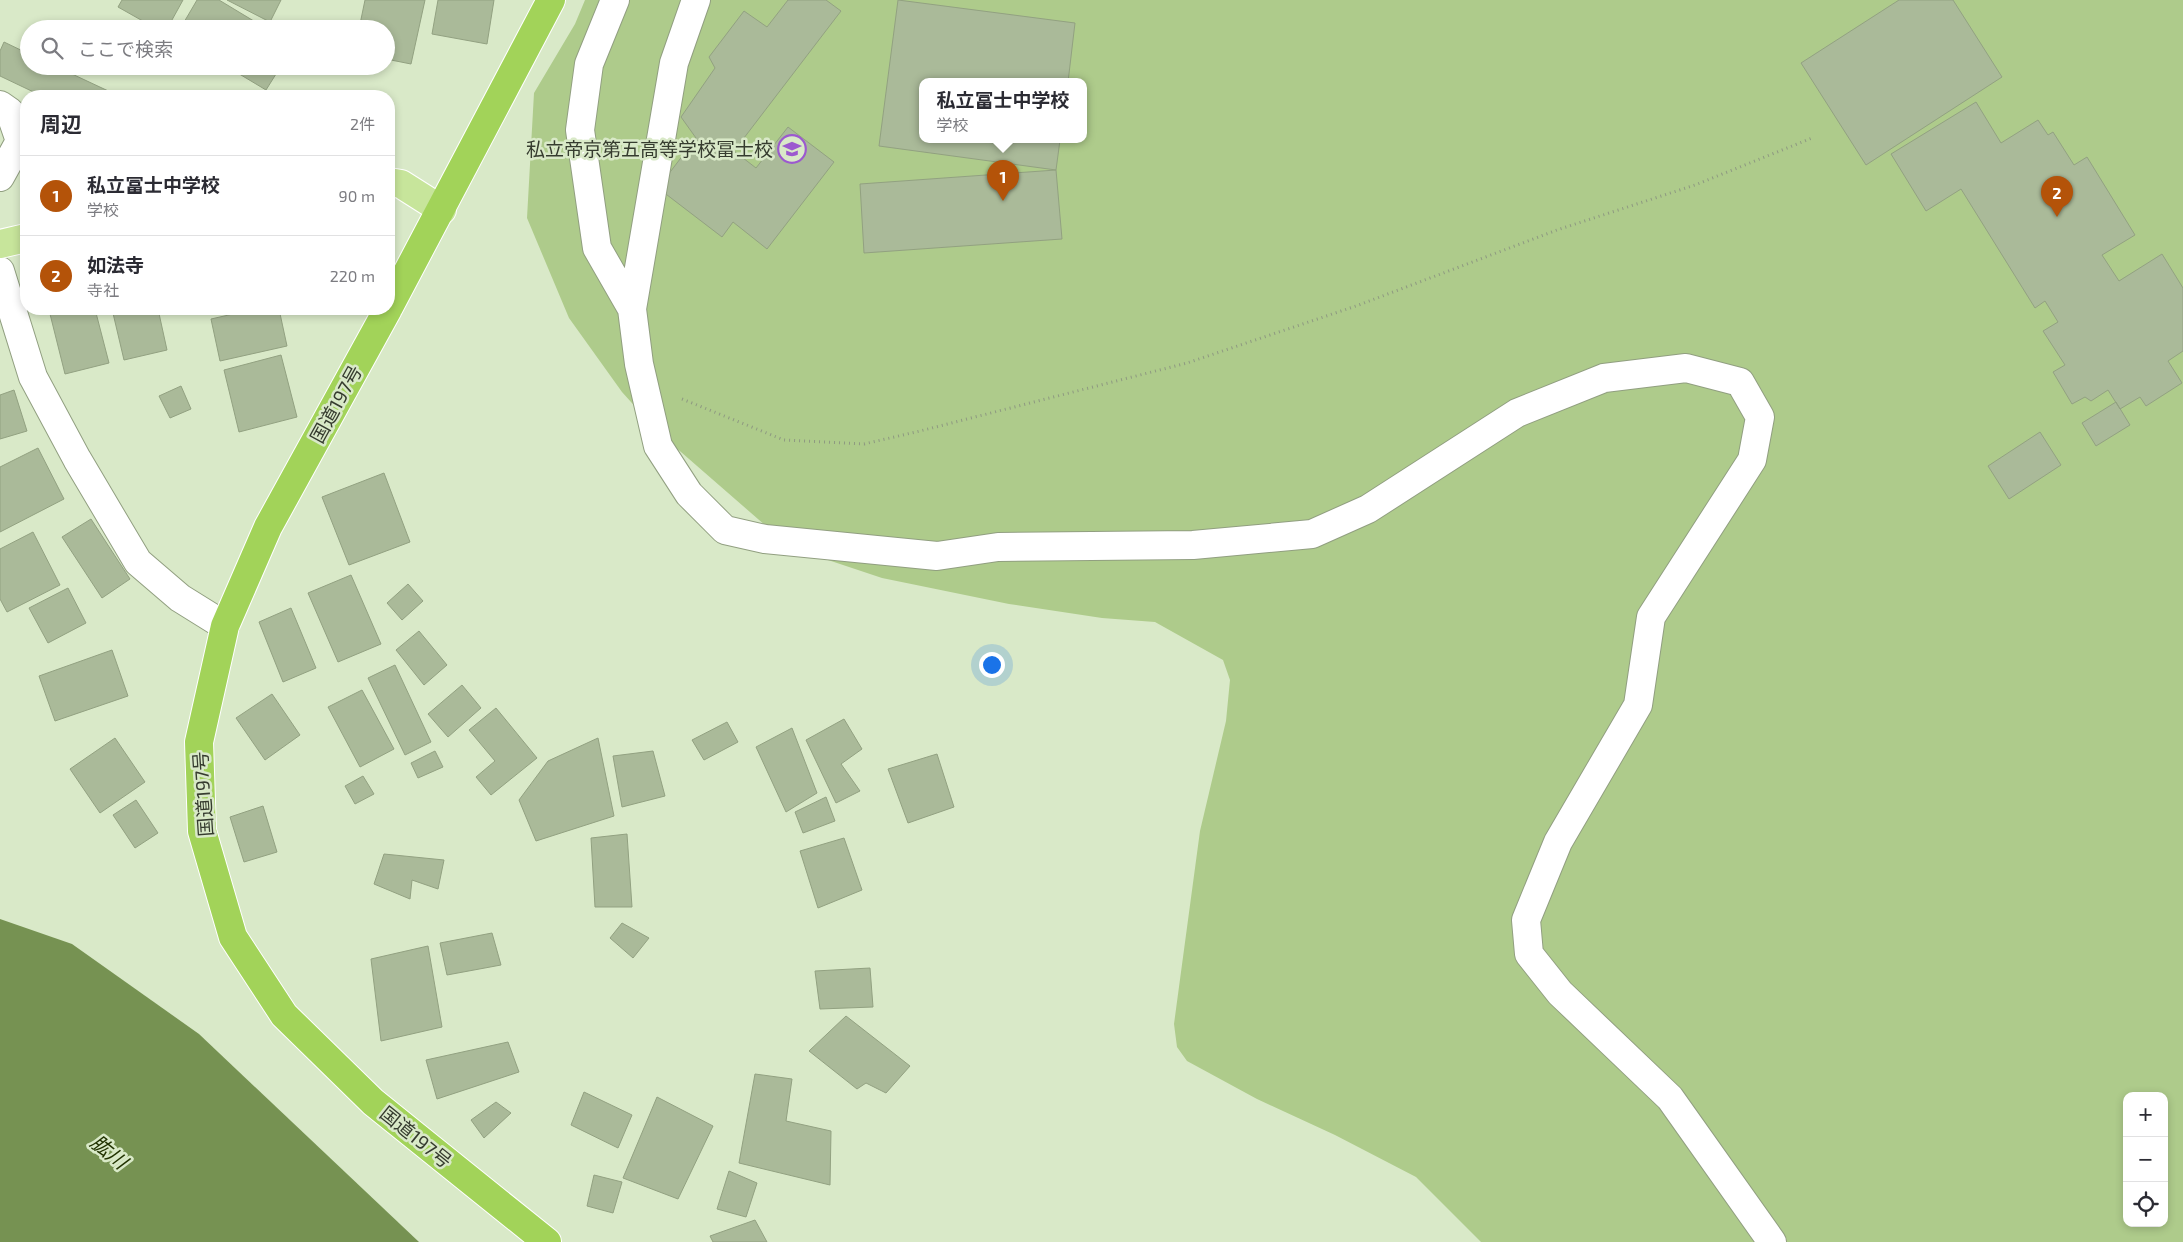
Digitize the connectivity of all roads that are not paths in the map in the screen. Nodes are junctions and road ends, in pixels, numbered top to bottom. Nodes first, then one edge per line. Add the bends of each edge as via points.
1 (551, 0) edge
2 (615, 0) edge
3 (696, 0) edge
4 (0, 105) edge
5 (0, 177) edge
6 (395, 183) edge
7 (442, 210) junction
8 (20, 239) edge
9 (0, 244) edge
10 (0, 272) edge
11 (395, 295) edge
12 (632, 309) junction
13 (384, 315) edge
14 (225, 626) junction
15 (547, 1242) edge
16 (1772, 1242) edge

1 - 7 highway, 国道197号
2 - 12 street via 589,64 580,130 598,248
3 - 12 street via 674,63
4 - 5 street via 10,112 20,141
6 - 7 main road
7 - 11 highway, 国道197号
8 - 9 main road
10 - 14 street via 33,378 138,562 180,598
12 - 16 street via 639,364 658,446 689,494 725,530 765,539 937,556 998,547 1193,545 1312,534 1368,509 1516,414 1604,378 1686,368 1740,382 1760,418 1752,460 1651,617 1638,705 1558,842 1526,920 1529,954 1560,993 1670,1098
13 - 14 highway, 国道197号 via 268,527
14 - 15 highway, 国道197号 via 199,742 202,831 233,937 284,1015 373,1102

